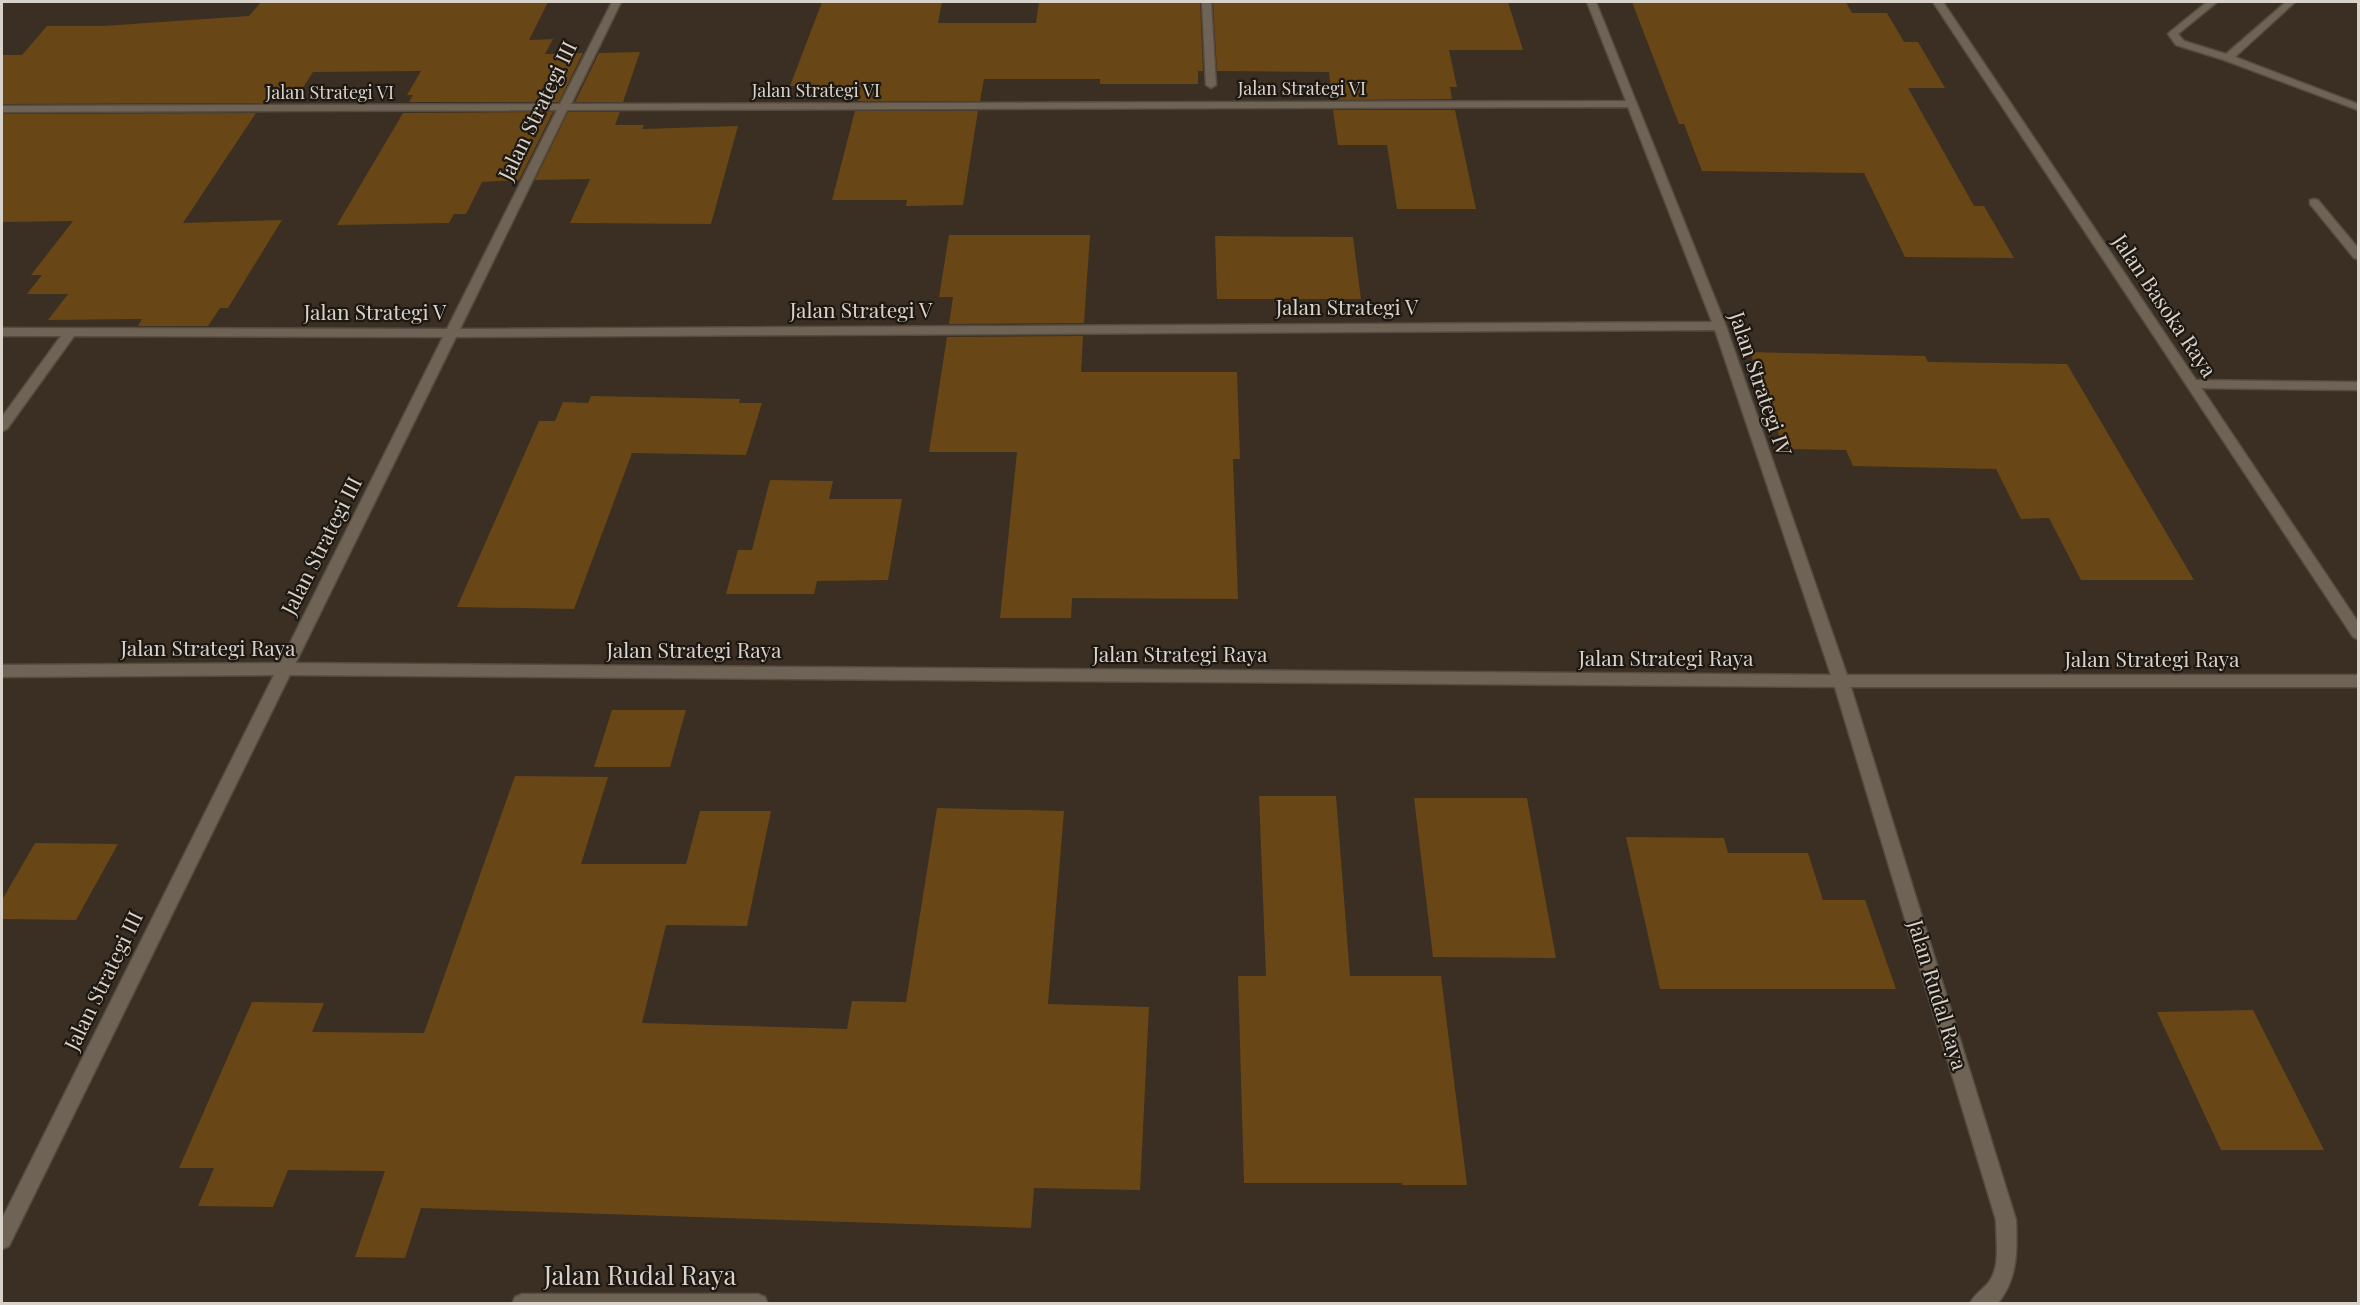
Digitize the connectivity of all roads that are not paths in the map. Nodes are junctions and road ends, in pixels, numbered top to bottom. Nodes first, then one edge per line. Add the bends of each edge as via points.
1 (616, 2) edge
2 (1206, 2) edge
3 (1592, 2) edge
4 (1938, 2) edge
5 (2212, 2) edge
6 (2291, 2) edge
7 (2228, 58) junction
8 (1211, 85) dead end
9 (1631, 104) junction
10 (2358, 106) edge
11 (2, 109) edge
12 (564, 109) junction
13 (2314, 202) dead end
14 (2358, 255) edge
15 (1720, 326) junction
16 (2, 332) edge
17 (71, 332) junction
18 (454, 333) junction
19 (2193, 384) junction
20 (2358, 386) edge
21 (2, 426) edge
22 (2358, 633) edge
23 (284, 669) junction
24 (2, 671) edge
25 (1841, 681) junction
26 (2357, 681) edge
27 (2, 1239) edge
28 (632, 1303) edge
29 (522, 1304) edge
30 (758, 1304) edge
31 (1980, 1304) edge

1 - 12 street, Jalan Strategi III
2 - 8 street
3 - 9 street, Jalan Strategi IV
4 - 19 street, Jalan Basoka Raya
5 - 7 street via 2173,34 2180,43
6 - 7 street
7 - 10 street
9 - 12 street, Jalan Strategi VI
9 - 15 street, Jalan Strategi IV
11 - 12 street, Jalan Strategi VI
12 - 18 street, Jalan Strategi III
13 - 14 street
15 - 18 street, Jalan Strategi V
15 - 25 street, Jalan Strategi IV
16 - 17 street, Jalan Strategi V
17 - 18 street, Jalan Strategi V
17 - 21 street
18 - 23 street, Jalan Strategi III
19 - 20 street
19 - 22 street, Jalan Basoka Raya
23 - 24 street, Jalan Strategi Raya
23 - 25 street, Jalan Strategi Raya
23 - 27 street, Jalan Strategi III
25 - 26 street, Jalan Strategi Raya
25 - 31 street, Jalan Rudal Raya via 2006,1220 2001,1285
28 - 29 street, Jalan Rudal Raya
28 - 30 street, Jalan Rudal Raya

